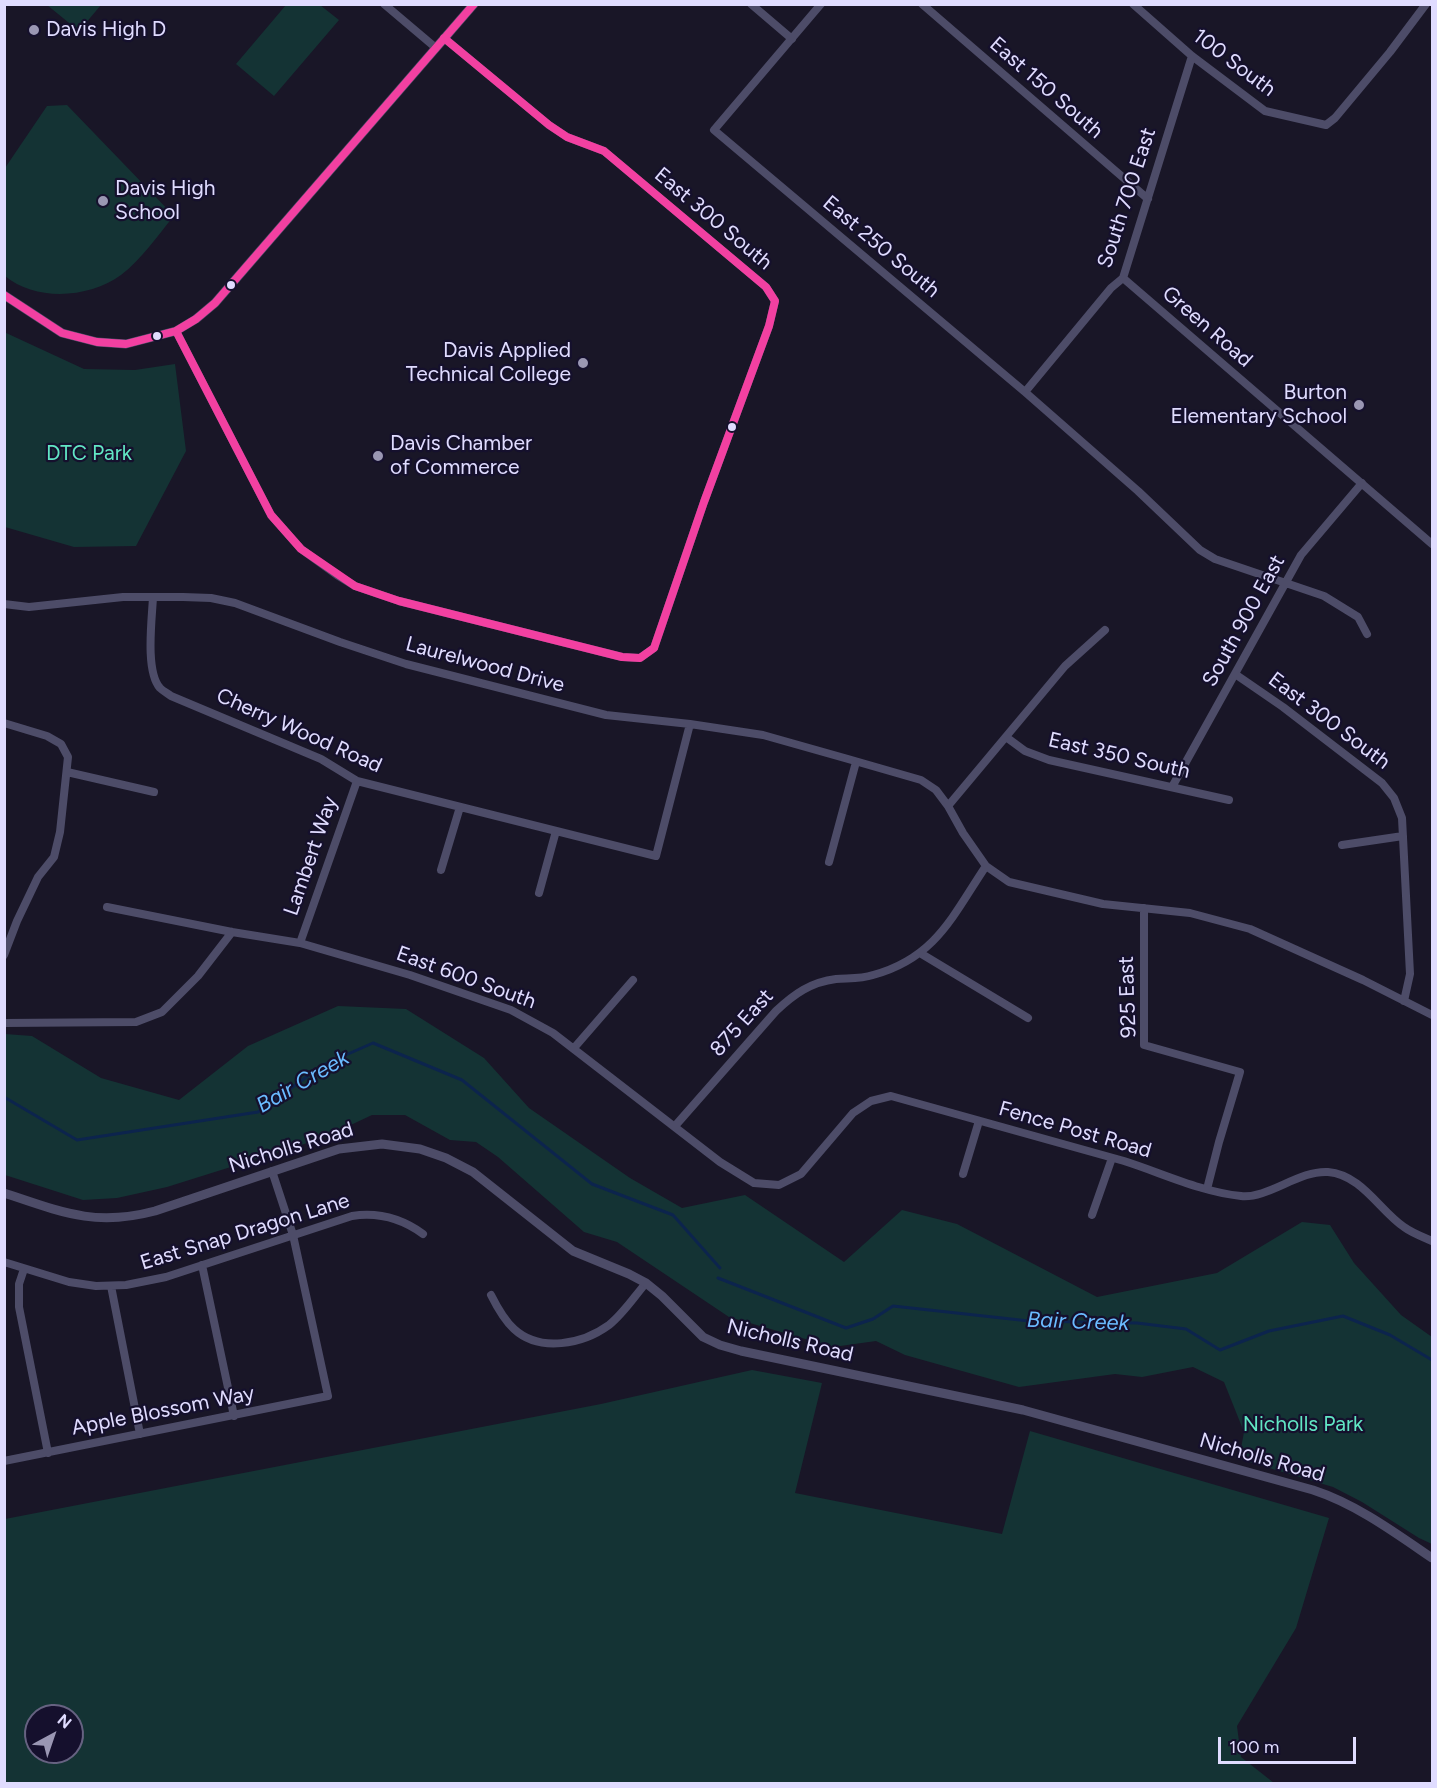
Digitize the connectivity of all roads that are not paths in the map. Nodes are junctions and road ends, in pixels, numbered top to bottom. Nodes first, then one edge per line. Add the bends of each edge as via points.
1 (384, 4) edge
2 (474, 4) edge
3 (751, 4) edge
4 (821, 4) edge
5 (922, 4) edge
6 (1132, 4) edge
7 (1425, 4) edge
8 (444, 39) junction
9 (792, 39) junction
10 (436, 48) junction
11 (1192, 56) junction
12 (1148, 199) junction
13 (1123, 278) junction
14 (4, 295) edge
15 (176, 331) junction
16 (1025, 392) junction
17 (1362, 483) junction
18 (1432, 544) edge
19 (1286, 583) junction
20 (153, 597) junction
21 (4, 604) edge
22 (1105, 630) dead end
23 (1367, 634) dead end
24 (1235, 674) junction
25 (4, 723) edge
26 (690, 724) junction
27 (1006, 736) junction
28 (856, 762) junction
29 (67, 772) junction
30 (357, 781) junction
31 (1172, 787) junction
32 (153, 792) dead end
33 (1229, 800) dead end
34 (948, 806) junction
35 (460, 807) junction
36 (556, 831) junction
37 (1403, 836) junction
38 (1342, 845) dead end
39 (829, 862) dead end
40 (986, 866) junction
41 (441, 870) dead end
42 (539, 893) dead end
43 (107, 907) dead end
44 (1144, 908) junction
45 (232, 932) junction
46 (300, 943) junction
47 (920, 953) junction
48 (4, 955) edge
49 (633, 980) dead end
50 (1404, 1001) junction
51 (1432, 1015) edge
52 (1028, 1018) dead end
53 (4, 1023) edge
54 (574, 1048) junction
55 (979, 1121) junction
56 (675, 1126) junction
57 (1112, 1158) junction
58 (720, 1162) joint
59 (272, 1171) junction
60 (963, 1174) dead end
61 (1207, 1189) junction
62 (4, 1193) edge
63 (1092, 1215) dead end
64 (423, 1234) dead end
65 (293, 1235) junction
66 (1432, 1241) edge
67 (4, 1263) edge
68 (202, 1265) junction
69 (24, 1269) junction
70 (646, 1283) junction
71 (111, 1286) junction
72 (490, 1295) dead end
73 (234, 1416) junction
74 (140, 1434) junction
75 (48, 1453) junction
76 (4, 1461) edge
77 (1432, 1558) edge

1 - 10 street
2 - 8 street
3 - 9 street
4 - 9 street
5 - 12 street, East 150 South
6 - 11 street, 100 South
7 - 11 street, 100 South via 1390,52 1326,125 1265,111
8 - 10 street
8 - 15 street, East 300 South via 549,125 567,137 604,151 766,287 775,301 654,648 640,658 622,657 399,601 355,586 337,575 301,549 271,515
9 - 16 street, East 250 South via 714,130
10 - 15 street via 215,303
11 - 12 street, South 700 East
12 - 13 street, South 700 East
13 - 16 street, South 700 East
13 - 17 street, Green Road
14 - 15 street via 62,333 98,342 126,344
16 - 19 street, East 250 South via 1200,550 1215,559
17 - 18 street, Green Road
17 - 19 street, South 900 East via 1301,555
19 - 23 street via 1324,596 1358,617
19 - 24 street, South 900 East
20 - 21 street, Laurelwood Drive via 29,607
20 - 26 street, Laurelwood Drive via 211,598 236,603 406,663 606,715
20 - 30 street, Cherry Wood Road via 151,660 155,681 161,689 321,759
22 - 27 street via 1065,666
24 - 31 street, South 900 East
24 - 37 street, East 300 South via 1382,783 1402,818
25 - 29 street via 61,744 68,758
26 - 28 street, Laurelwood Drive via 763,735
26 - 36 street, Cherry Wood Road via 656,856
27 - 31 street, East 350 South via 1025,751 1049,760
27 - 34 street
28 - 34 street, Laurelwood Drive via 921,780 936,790
28 - 39 street
29 - 32 street
29 - 48 street via 54,857 38,877
30 - 35 street, Cherry Wood Road
30 - 46 street, Lambert Way
31 - 33 street, East 350 South
34 - 40 street, Laurelwood Drive
35 - 36 street, Cherry Wood Road
35 - 41 street
36 - 42 street
37 - 38 street
37 - 50 street, East 300 South via 1410,974
40 - 44 street via 1009,882 1103,904
40 - 47 street, 875 East via 952,919
43 - 45 street, East 600 South
44 - 50 street via 1190,913 1250,929
44 - 61 street, 925 East via 1144,1046 1240,1072
45 - 46 street, East 600 South
45 - 53 street via 198,976 162,1012 136,1022
46 - 54 street, East 600 South via 511,1010
47 - 52 street
47 - 56 street, 875 East via 873,975 812,984 791,997
49 - 54 street
50 - 51 street
54 - 56 street, East 600 South
55 - 57 street, Fence Post Road
55 - 58 street, Fence Post Road via 891,1096 871,1101 853,1113 801,1174 779,1185 754,1183
55 - 60 street
56 - 58 street, East 600 South
57 - 61 street, Fence Post Road
57 - 63 street
59 - 62 street, Nicholls Road via 155,1211 116,1218 79,1216
59 - 65 street
59 - 70 street, Nicholls Road via 339,1149 368,1144 406,1146 433,1153 473,1172 573,1251
61 - 66 street, Fence Post Road via 1244,1197 1296,1178 1328,1172 1348,1178 1368,1191 1405,1228
64 - 65 street, East Snap Dragon Lane via 397,1220 363,1214
65 - 68 street, East Snap Dragon Lane
65 - 73 street, Apple Blossom Way via 328,1396
67 - 69 street, East Snap Dragon Lane
68 - 71 street, East Snap Dragon Lane via 155,1280
68 - 73 street
69 - 71 street, East Snap Dragon Lane via 69,1282
69 - 75 street via 19,1306
70 - 72 street via 609,1325 581,1339 555,1344 534,1341 515,1330
70 - 77 street, Nicholls Road via 695,1331 720,1345 1023,1410 1312,1490 1349,1505
71 - 74 street
73 - 74 street, Apple Blossom Way
74 - 75 street, Apple Blossom Way
75 - 76 street, Apple Blossom Way

